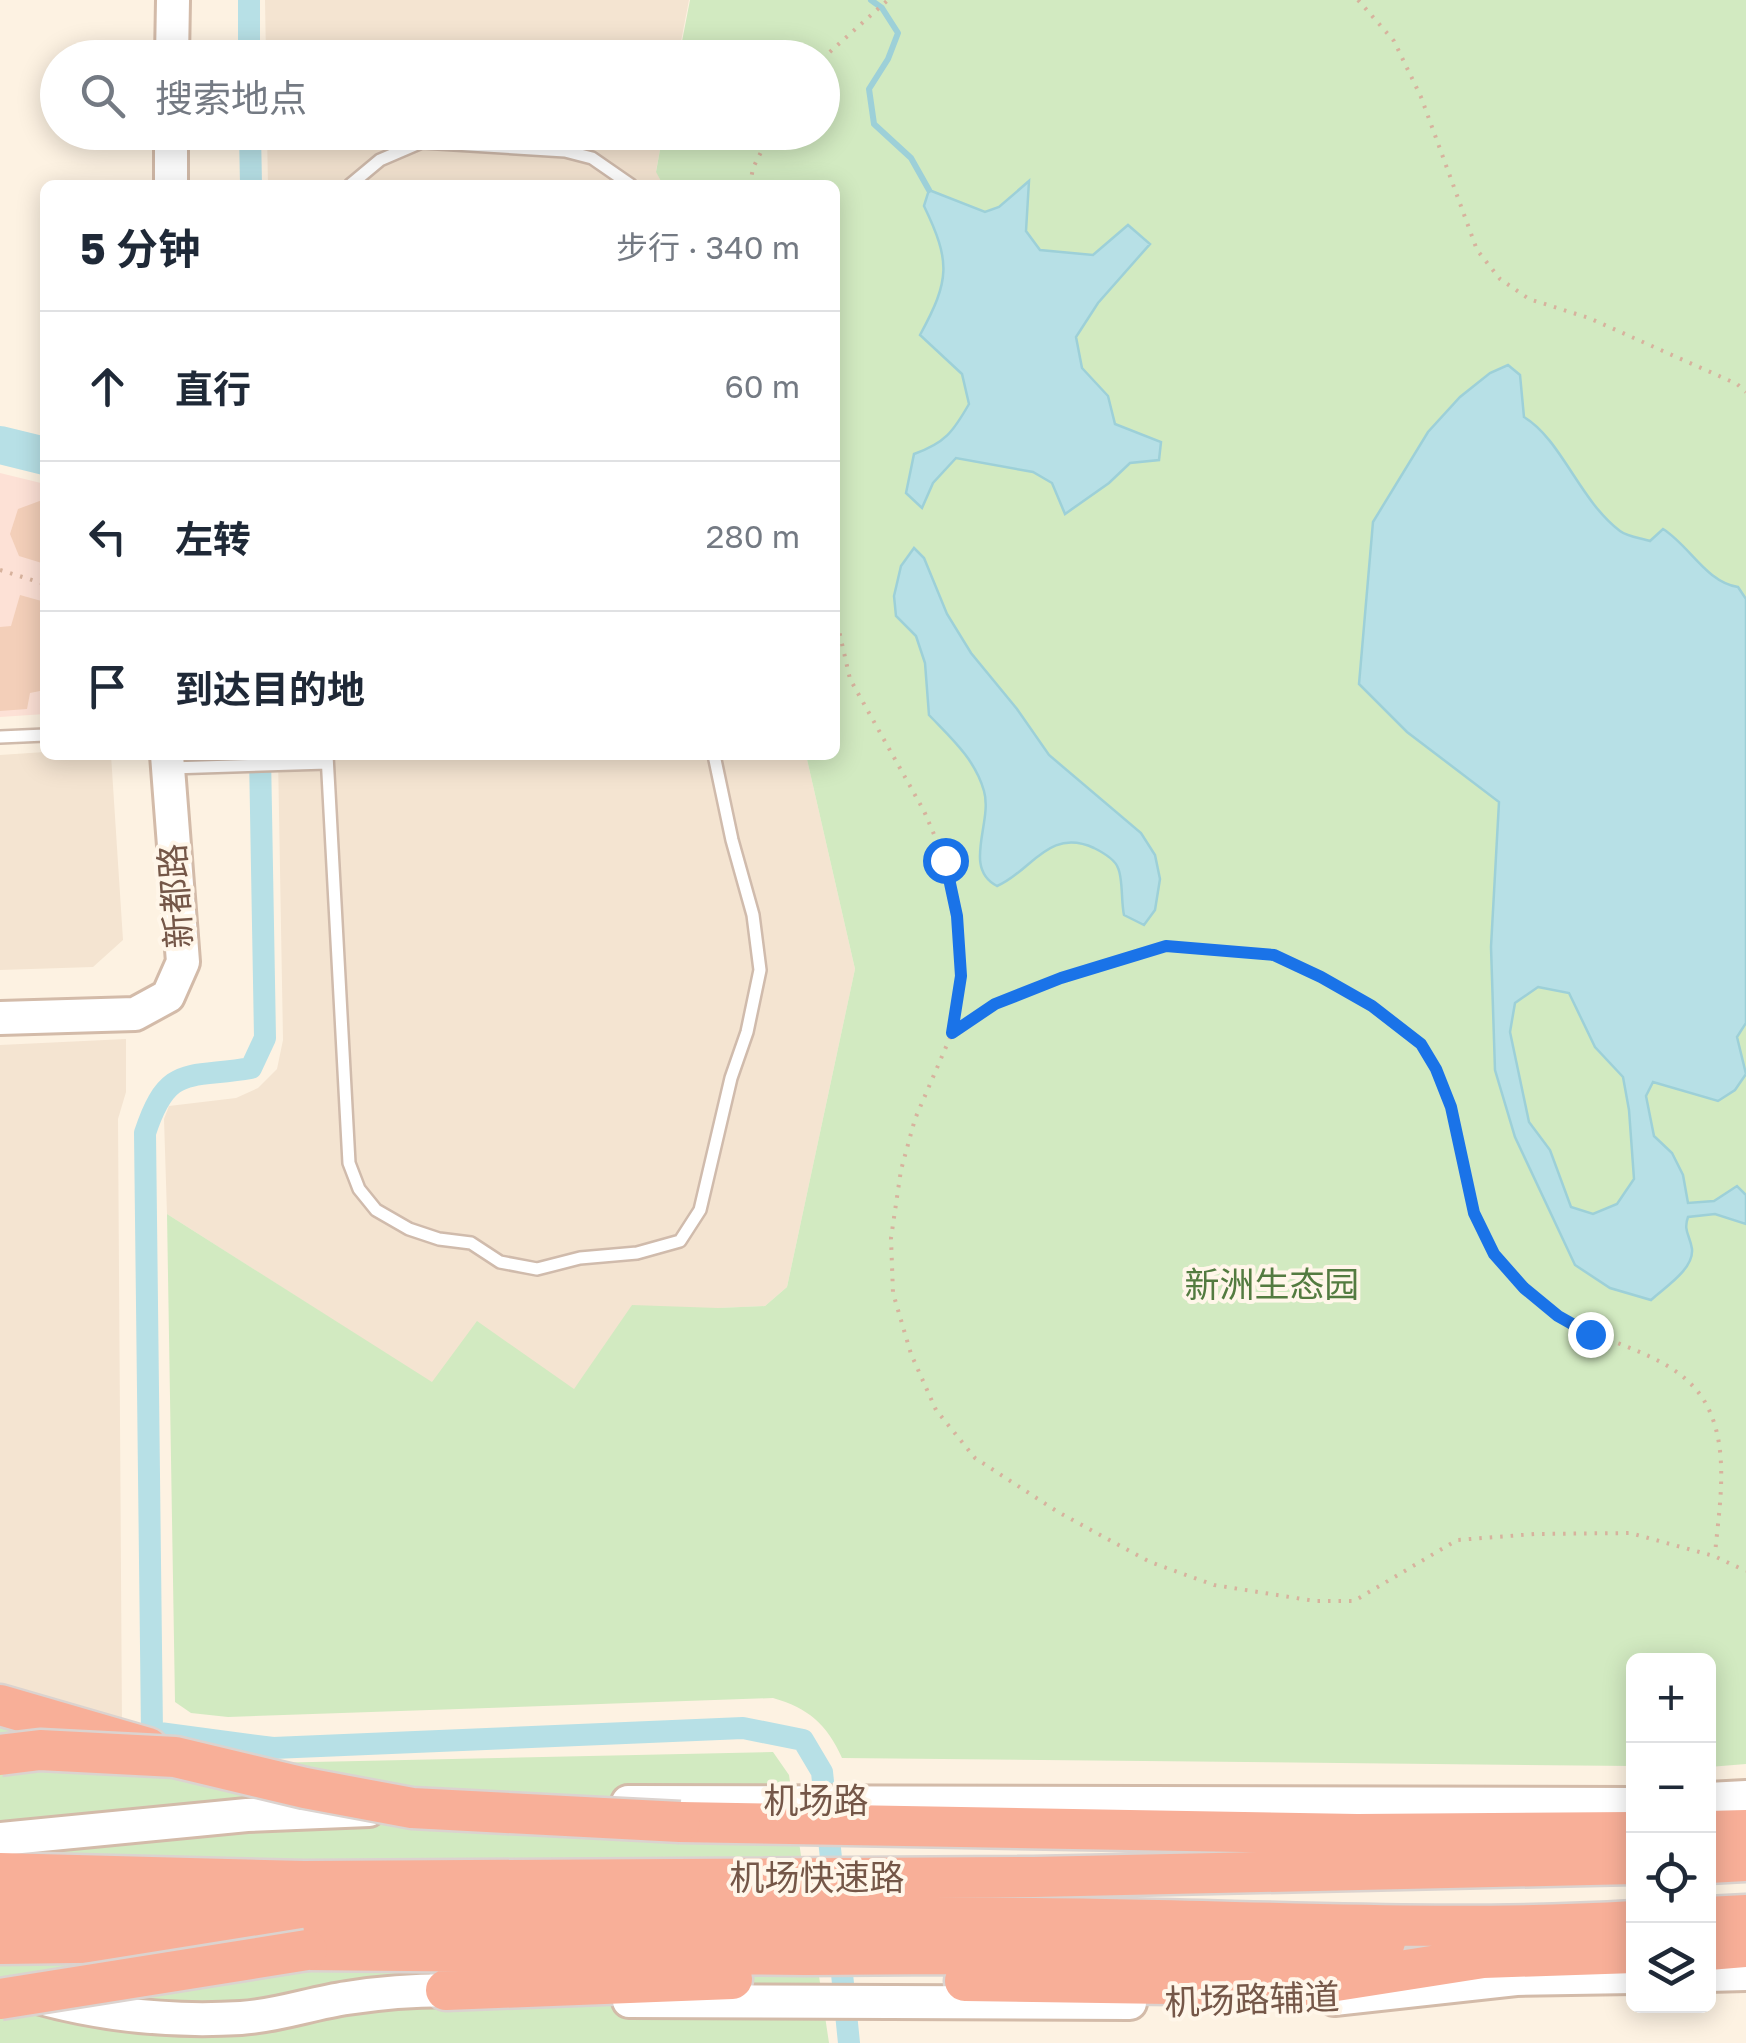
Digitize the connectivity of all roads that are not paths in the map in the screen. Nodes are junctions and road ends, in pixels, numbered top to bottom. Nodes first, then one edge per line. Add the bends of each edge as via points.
1 (173, 0) edge
2 (172, 40) edge
3 (171, 150) edge
4 (403, 150) edge
5 (549, 150) edge
6 (171, 180) edge
7 (356, 180) edge
8 (624, 180) edge
9 (40, 735) edge
10 (0, 737) edge
11 (323, 760) edge
12 (327, 760) edge
13 (715, 760) edge
14 (167, 762) edge
15 (0, 1018) edge
16 (0, 1705) edge
17 (0, 1754) edge
18 (176, 1757) junction
19 (1746, 1796) edge
20 (1716, 1798) edge
21 (1626, 1804) edge
22 (799, 1813) junction
23 (861, 1813) junction
24 (1746, 1830) edge
25 (1716, 1831) edge
26 (1626, 1832) edge
27 (0, 1839) edge
28 (1746, 1861) edge
29 (1716, 1863) edge
30 (1626, 1864) edge
31 (0, 1873) edge
32 (0, 1911) edge
33 (1746, 1915) edge
34 (304, 1916) junction
35 (1716, 1917) edge
36 (1626, 1922) edge
37 (0, 1944) edge
38 (1746, 1947) edge
39 (1716, 1949) edge
40 (1626, 1953) edge
41 (803, 1964) junction
42 (869, 1964) junction
43 (1746, 1974) edge
44 (1716, 1975) edge
45 (1626, 1976) edge
46 (0, 1986) edge
47 (446, 1990) joint
48 (0, 1999) edge

1 - 2 street
3 - 6 street
4 - 7 lane
5 - 8 lane via 592,158
9 - 10 lane
11 - 14 lane via 216,767
12 - 13 lane via 349,1163 359,1190 376,1210 409,1229 471,1243 500,1262 538,1270 680,1241 700,1210 760,970 754,915
14 - 15 street, 新都路 via 182,962 168,996 135,1014
16 - 18 highway, bridge
17 - 18 highway, bridge
18 - 22 highway, bridge via 412,1808 680,1822
19 - 20 street
21 - 23 street, 机场路
22 - 23 highway
22 - 27 street, 机场路 via 571,1802 247,1815
23 - 26 highway via 1357,1834
24 - 25 highway
28 - 29 highway
30 - 34 highway, 机场快速路 via 808,1878
31 - 34 highway, 机场快速路
32 - 34 highway, 机场快速路
33 - 35 highway
34 - 37 highway, bridge via 148,1942
34 - 41 highway
34 - 48 highway, bridge
36 - 42 highway, 机场快速路 via 1034,1918
38 - 39 highway
40 - 42 highway via 1483,1958 1304,1986
41 - 42 highway, 机场快速路
41 - 42 highway
41 - 47 highway via 714,1979
42 - 45 street, 机场路辅道 via 1293,2004 1516,1980
43 - 44 street
46 - 47 street via 71,2007 147,2018 244,2018 348,1998

